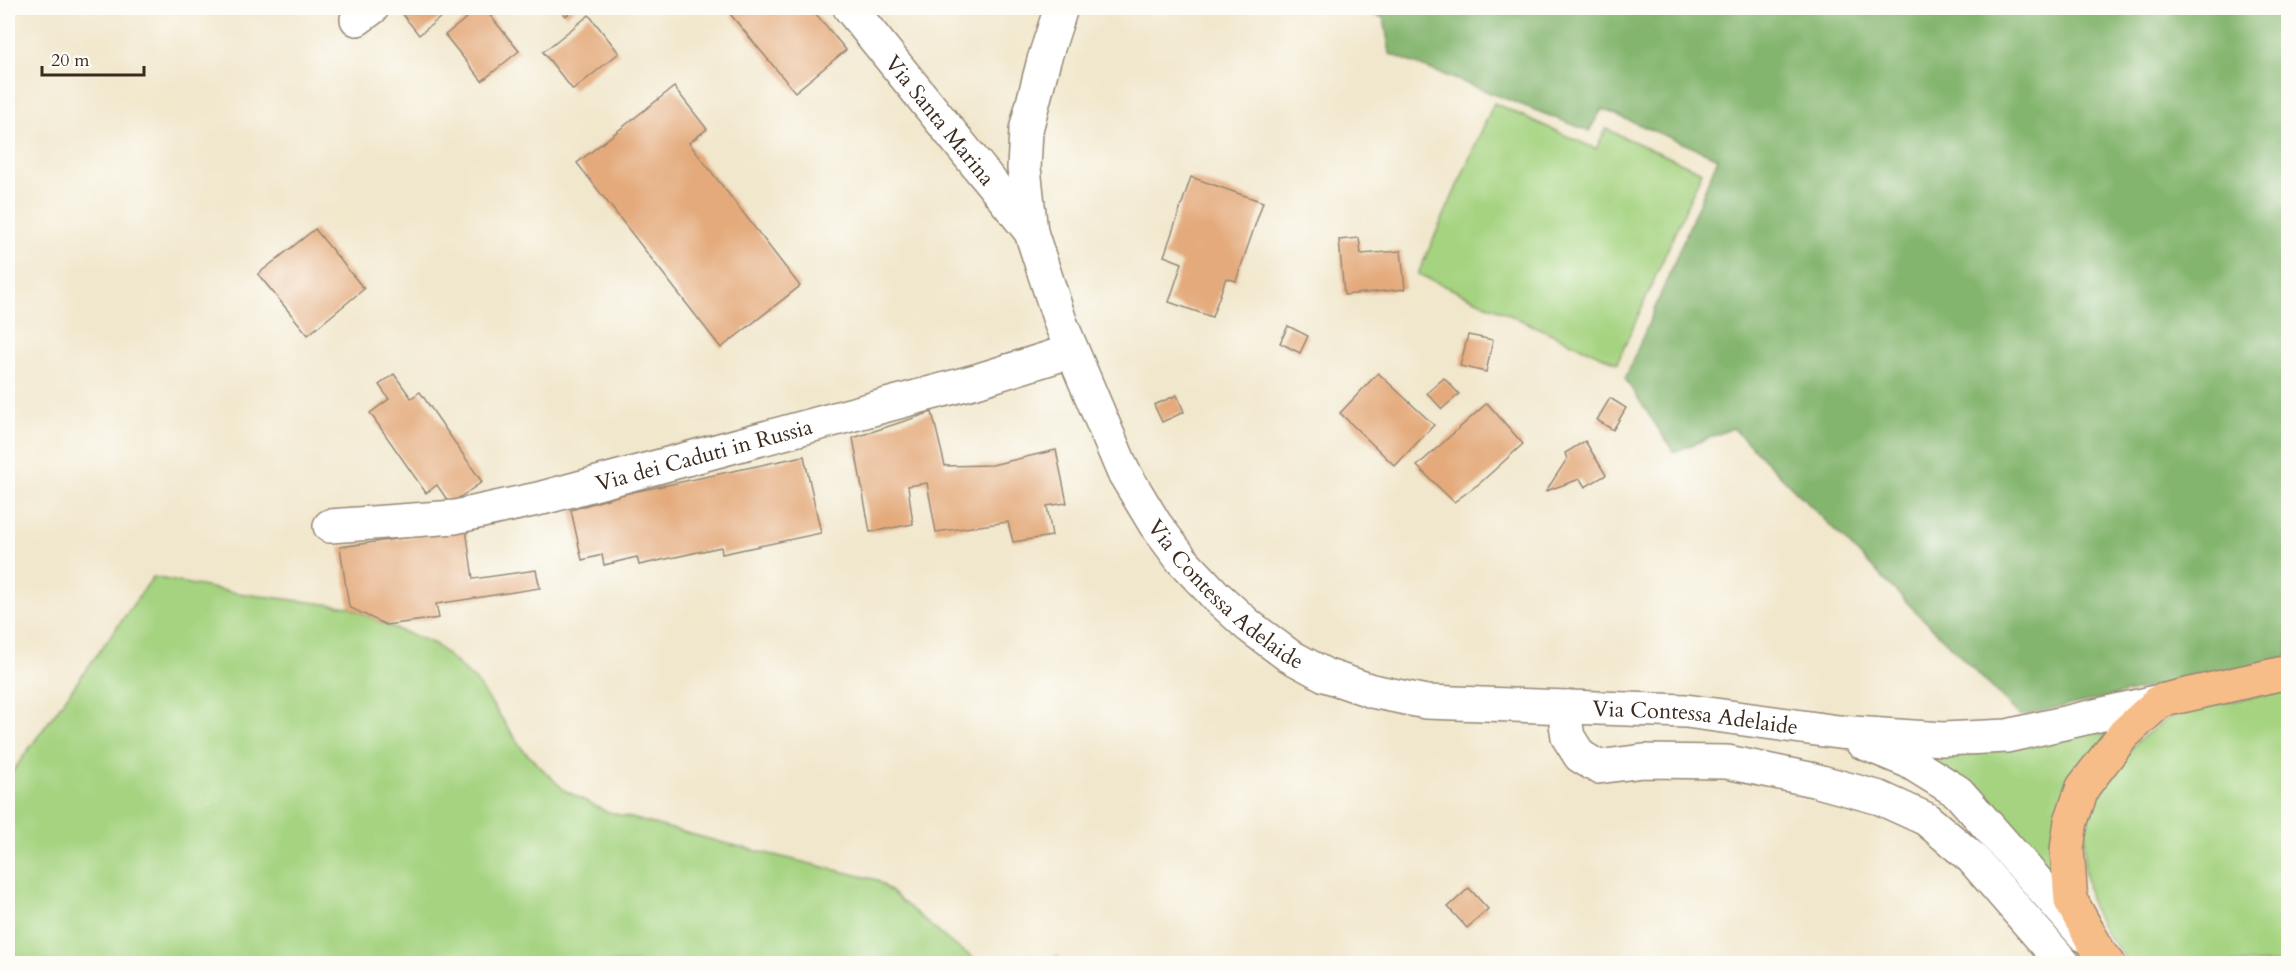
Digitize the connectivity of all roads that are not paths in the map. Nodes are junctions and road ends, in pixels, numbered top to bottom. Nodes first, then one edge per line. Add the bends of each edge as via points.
1 (850, 8) edge
2 (1061, 8) edge
3 (1031, 232) junction
4 (1072, 351) junction
5 (330, 526) dead end
6 (2289, 672) edge
7 (2160, 701) junction
8 (1568, 707) junction
9 (1838, 732) junction
10 (2104, 958) edge
11 (2064, 963) edge

1 - 3 street, Via Santa Marina
2 - 3 street, Via Contessa Adelaide via 1026,130 1024,168
3 - 4 street, Via Contessa Adelaide
4 - 5 street, Via dei Caduti in Russia via 976,381 542,498 455,517
4 - 8 street, Via Contessa Adelaide via 1123,471 1155,524 1217,597 1288,655 1325,675 1372,691 1426,702
6 - 7 main road
7 - 9 street via 2007,736 1943,739
7 - 10 main road via 2124,734 2083,787 2071,820 2067,849 2071,901
8 - 9 street, Via Contessa Adelaide via 1686,711
8 - 11 street via 1568,737 1580,756 1598,767 1643,761 1728,762 1880,798 1926,819 1972,858
9 - 10 street via 1908,761 1958,792

